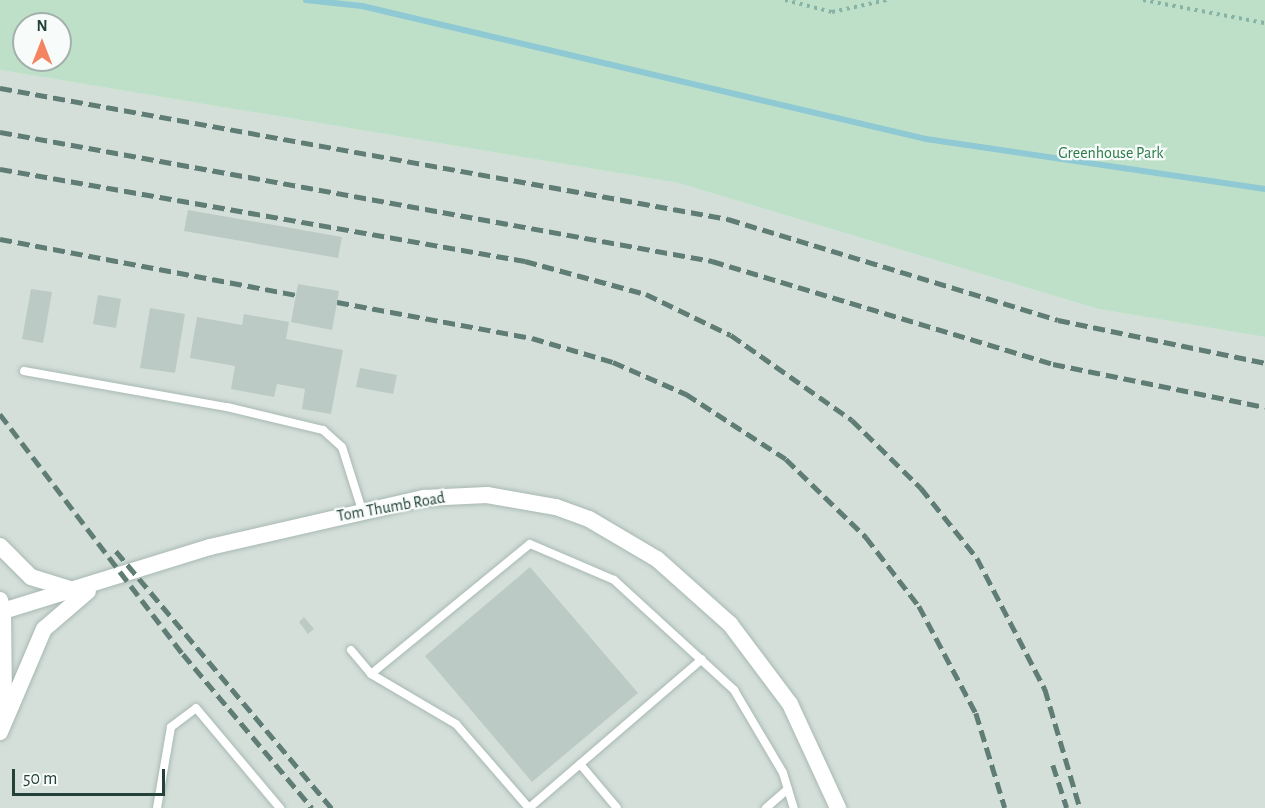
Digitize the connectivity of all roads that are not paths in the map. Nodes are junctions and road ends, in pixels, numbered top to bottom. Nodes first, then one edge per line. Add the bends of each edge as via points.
1 (24, 371) dead end
2 (362, 510) junction
3 (0, 546) edge
4 (98, 584) junction
5 (79, 589) junction
6 (1, 605) edge
7 (351, 650) dead end
8 (702, 659) junction
9 (371, 674) junction
10 (0, 731) edge
11 (580, 764) junction
12 (788, 789) junction
13 (157, 808) edge
14 (280, 808) edge
15 (529, 808) edge
16 (617, 808) edge
17 (766, 808) edge
18 (794, 808) edge
19 (838, 808) edge

1 - 2 lane via 227,407 323,430 342,447
2 - 4 street, Tom Thumb Road via 210,547
2 - 19 street, Tom Thumb Road via 460,495 519,498 567,511 621,536 701,596 762,662 812,743
3 - 5 street via 38,581
4 - 5 street, Tom Thumb Road
4 - 10 street via 44,629
5 - 6 street, Tom Thumb Road
6 - 10 street via 6,680
7 - 9 lane
8 - 9 lane via 614,580 530,544
8 - 11 lane
8 - 12 lane via 734,690
9 - 15 lane via 456,724
11 - 15 lane
11 - 16 lane
12 - 17 lane
12 - 18 lane
13 - 14 lane via 171,728 196,708

